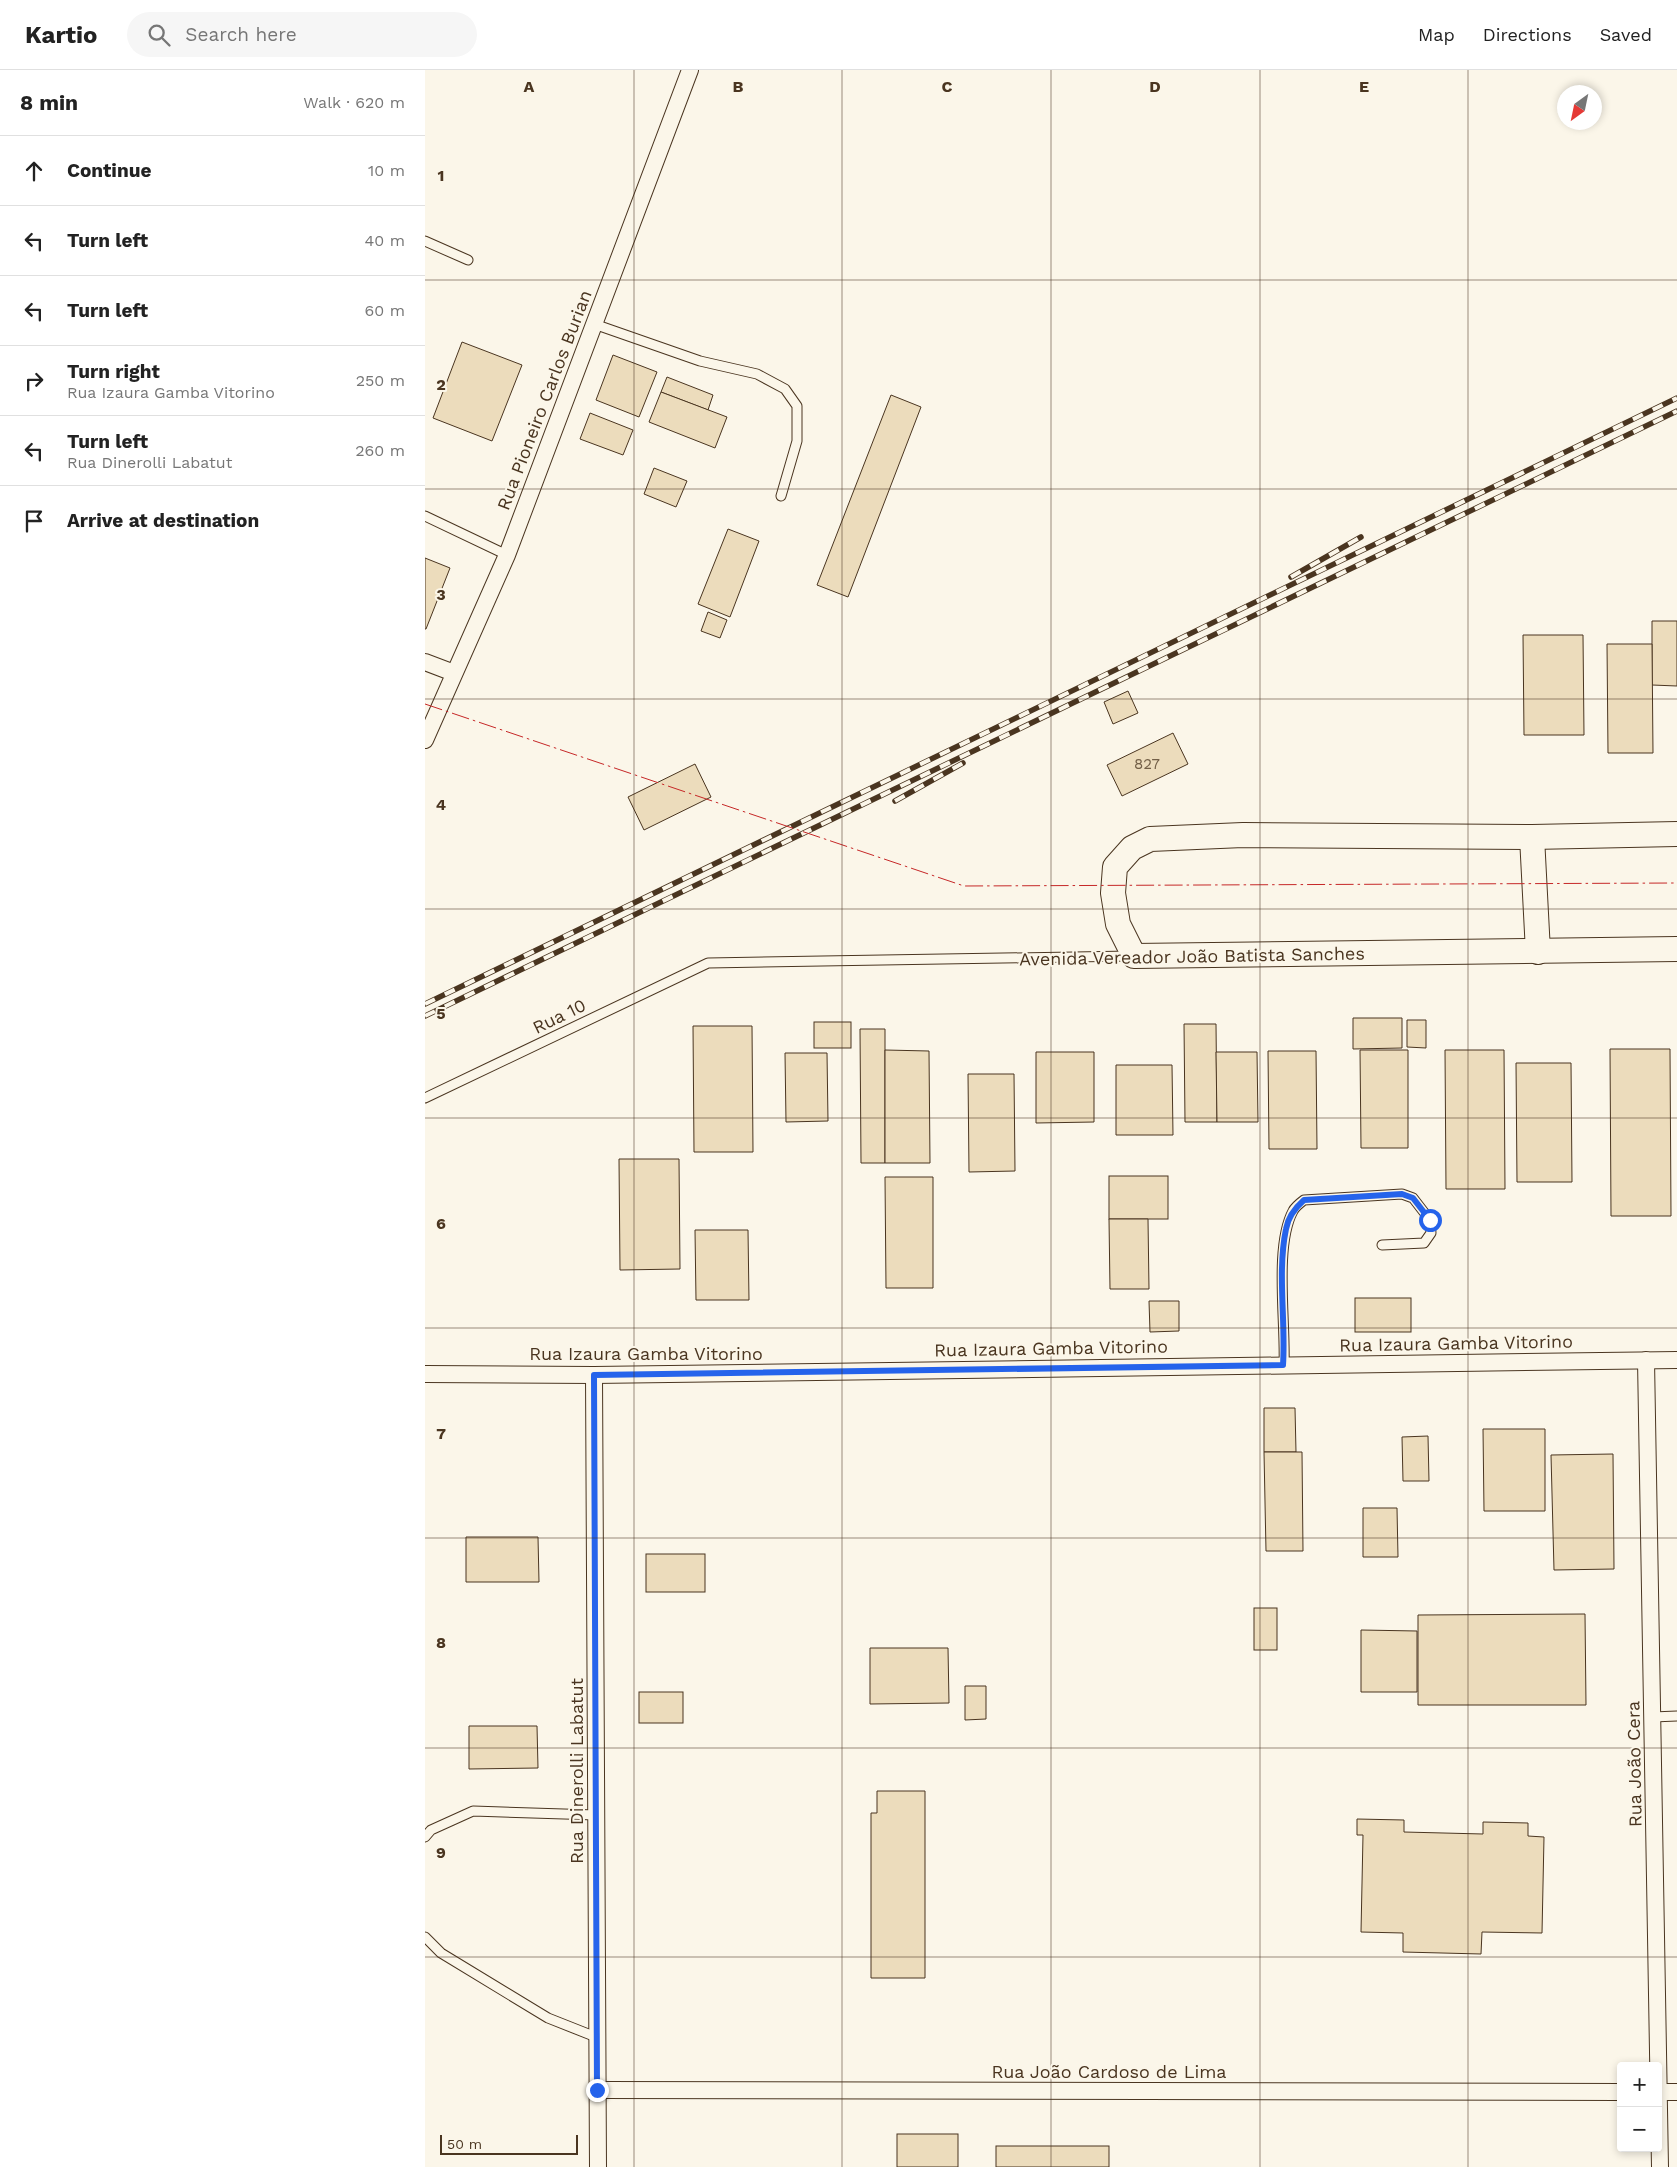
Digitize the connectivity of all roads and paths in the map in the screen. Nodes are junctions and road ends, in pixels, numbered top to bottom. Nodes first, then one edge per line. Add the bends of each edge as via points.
1 (690, 70) edge
2 (425, 241) edge
3 (468, 260) dead end
4 (594, 324) junction
5 (781, 496) dead end
6 (425, 516) edge
7 (507, 555) junction
8 (425, 662) edge
9 (455, 673) junction
10 (425, 740) edge
11 (1677, 834) edge
12 (1532, 838) junction
13 (1677, 949) edge
14 (1538, 952) junction
15 (1134, 956) junction
16 (708, 963) joint
17 (425, 1098) edge
18 (1382, 1245) dead end
19 (1646, 1360) junction
20 (1677, 1360) edge
21 (1283, 1365) junction
22 (425, 1374) edge
23 (594, 1375) junction
24 (1677, 1716) edge
25 (1653, 1717) junction
26 (596, 1815) junction
27 (425, 1837) edge
28 (425, 1937) edge
29 (597, 2037) junction
30 (1659, 2062) edge
31 (597, 2090) junction
32 (1617, 2092) edge
33 (1662, 2092) edge
34 (1677, 2092) edge
35 (1659, 2107) edge
36 (598, 2167) edge
37 (1660, 2167) edge

1 - 4 street, Rua Pioneiro Carlos Burian
2 - 3 lane
4 - 5 lane via 700,361 757,374 785,389 797,406 797,440
4 - 7 street, Rua Pioneiro Carlos Burian
6 - 7 lane
7 - 9 street, Rua Pioneiro Carlos Burian
8 - 9 street
9 - 10 street, Rua Pioneiro Carlos Burian
11 - 12 street
12 - 14 street
12 - 15 street via 1243,835 1150,839 1132,848 1115,867 1113,893 1118,924
13 - 14 street, Avenida Vereador João Batista Sanches
14 - 15 street, Avenida Vereador João Batista Sanches
15 - 16 lane, Avenida Vereador João Batista Sanches
16 - 17 lane, Rua 10
18 - 21 lane via 1424,1243 1431,1234 1430,1220 1413,1198 1402,1194 1304,1200 1294,1209 1286,1228 1283,1262
19 - 20 street, Rua Izaura Gamba Vitorino
19 - 21 street, Rua Izaura Gamba Vitorino
19 - 25 street, Rua João Cera
21 - 23 street, Rua Izaura Gamba Vitorino
22 - 23 street, Rua Izaura Gamba Vitorino
23 - 26 street, Rua Dinerolli Labatut
24 - 25 lane
25 - 30 street, Rua João Cera
26 - 27 lane via 473,1811 431,1830
26 - 29 street, Rua Dinerolli Labatut
28 - 29 lane via 441,1953 548,2018
29 - 31 street, Rua Dinerolli Labatut
31 - 32 street, Rua João Cardoso de Lima
31 - 36 street, Rua Dinerolli Labatut
33 - 34 street
35 - 37 street, Rua João Cera

